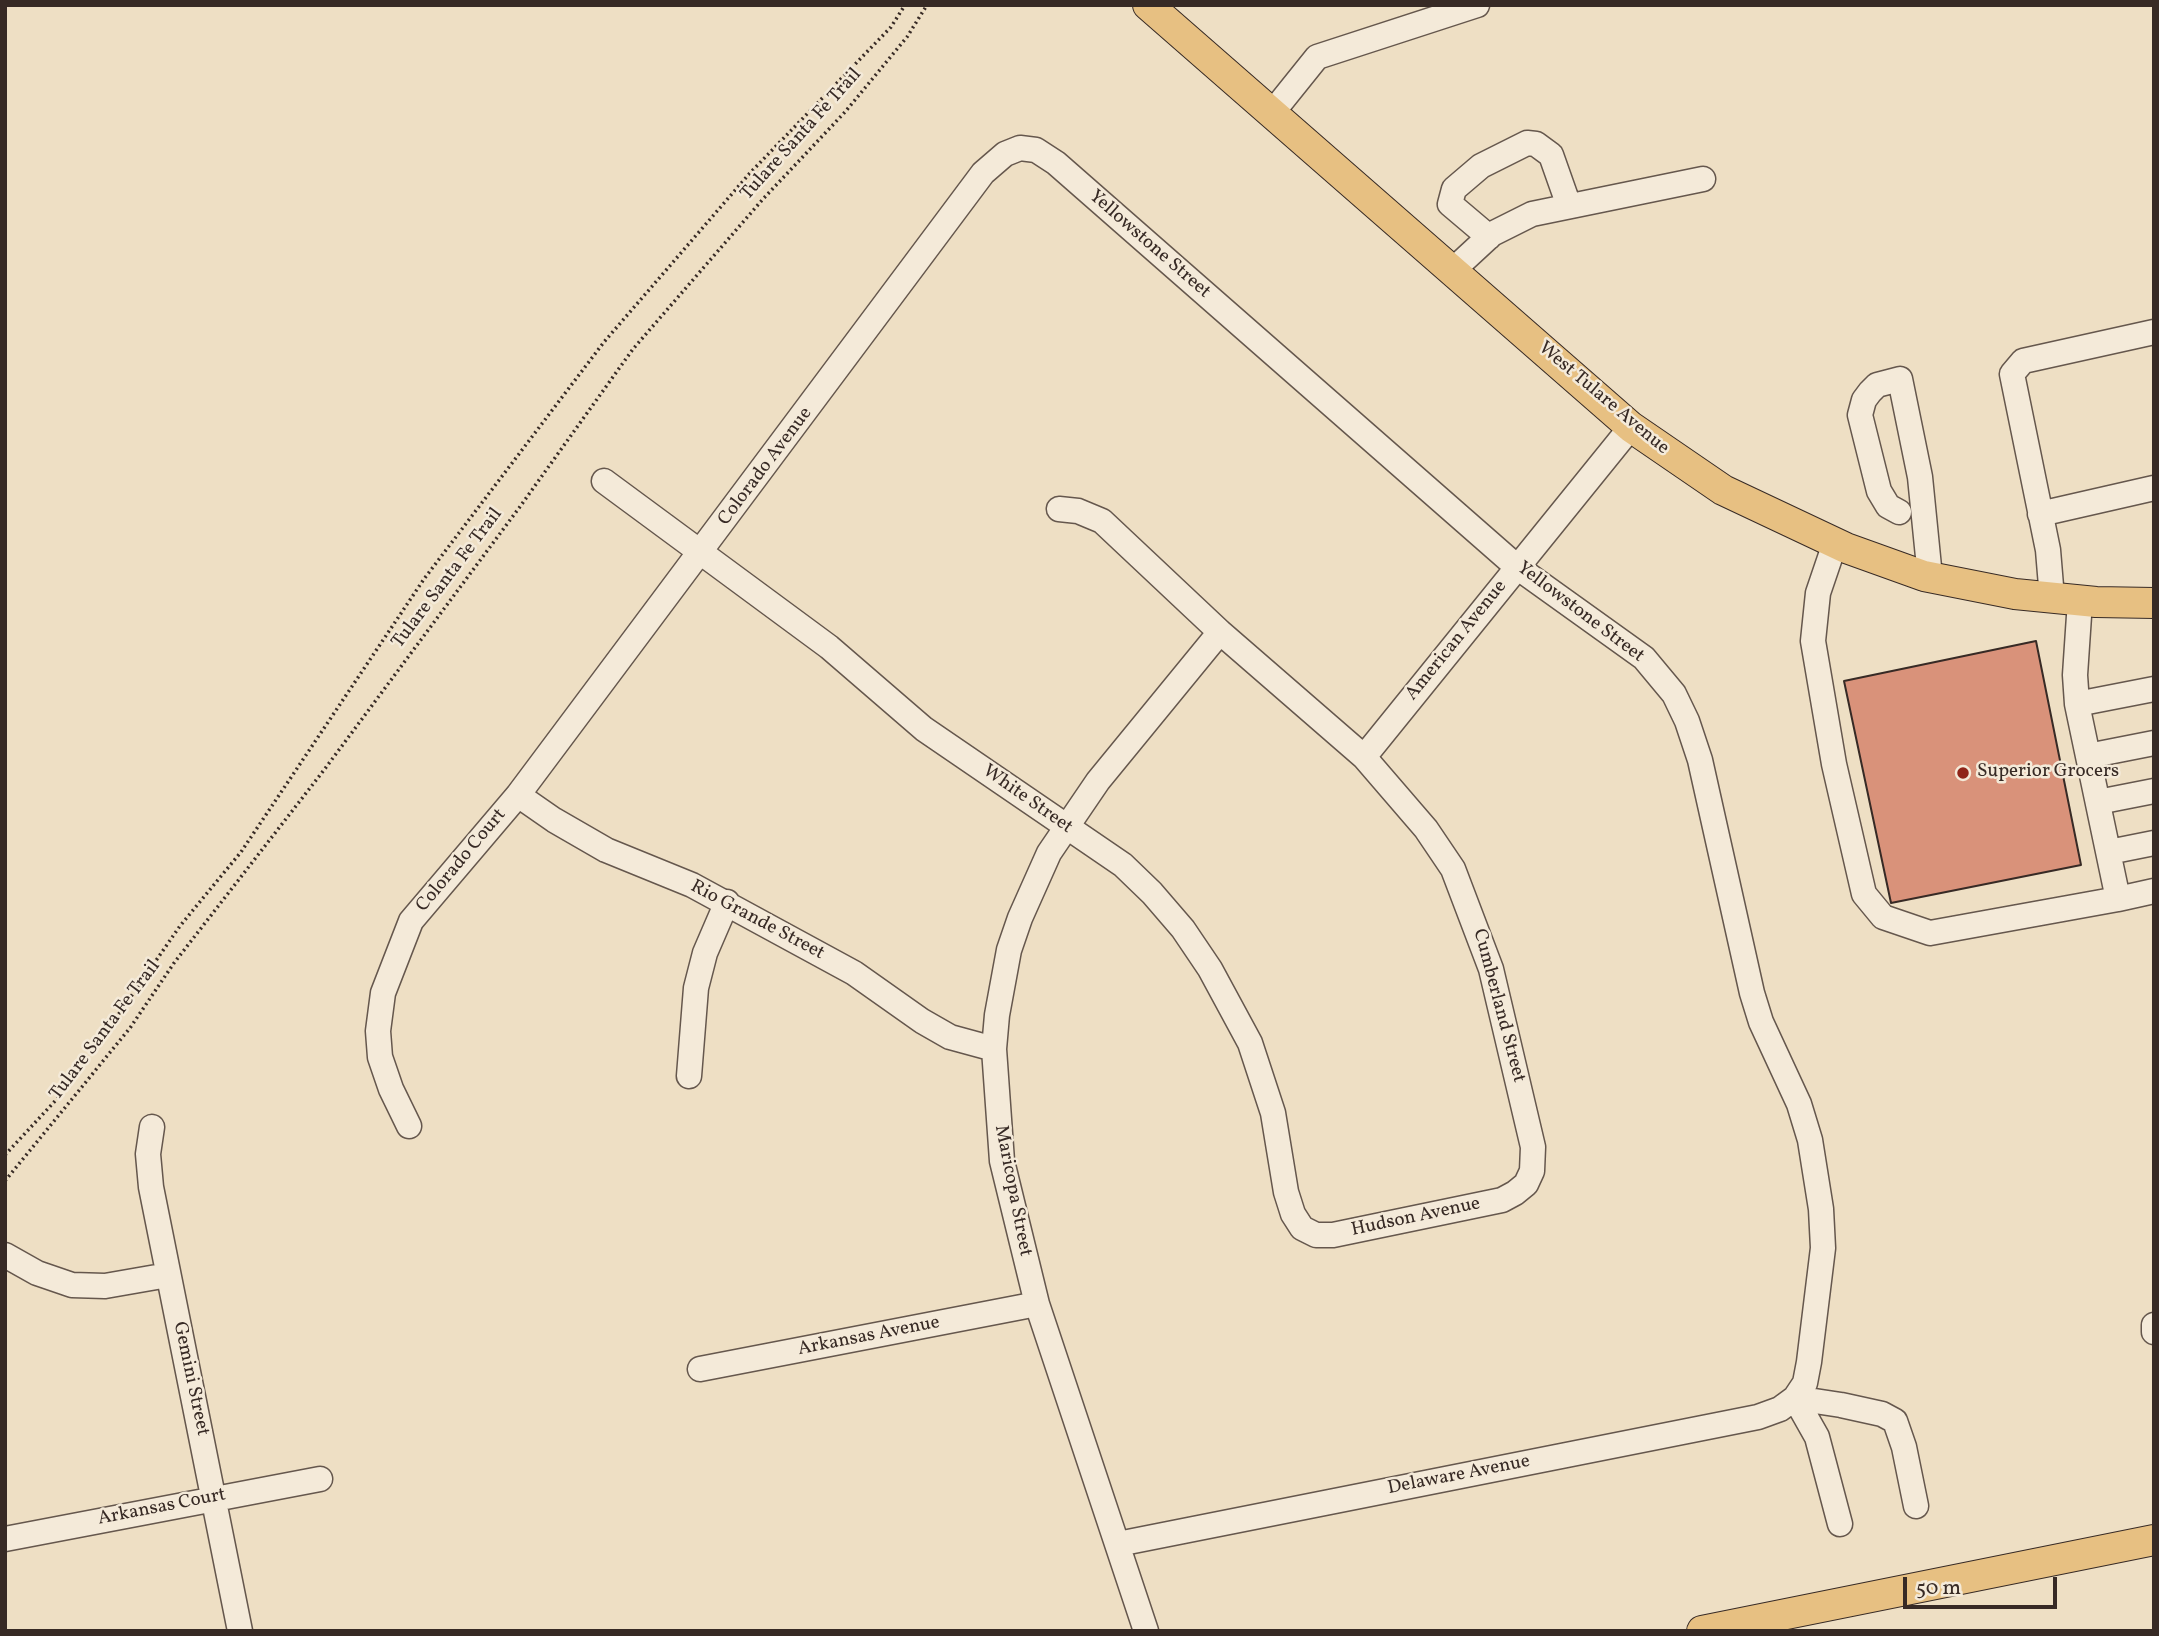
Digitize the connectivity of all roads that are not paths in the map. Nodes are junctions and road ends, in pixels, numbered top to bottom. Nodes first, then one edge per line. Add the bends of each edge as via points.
1 (1148, 5) edge
2 (1477, 5) edge
3 (1272, 113) junction
4 (1020, 148) joint
5 (1703, 179) dead end
6 (1569, 206) junction
7 (1489, 237) junction
8 (1452, 271) junction
9 (2154, 332) edge
10 (1631, 427) junction
11 (604, 481) dead end
12 (2154, 488) edge
13 (1059, 509) dead end
14 (1899, 512) dead end
15 (2040, 514) junction
16 (1835, 543) junction
17 (702, 552) junction
18 (1517, 566) junction
19 (1930, 577) junction
20 (2066, 600) junction
21 (2154, 603) edge
22 (1220, 632) junction
23 (2154, 689) edge
24 (2077, 704) junction
25 (2154, 743) edge
26 (2088, 756) junction
27 (1364, 757) junction
28 (2154, 791) edge
29 (518, 795) junction
30 (2098, 802) junction
31 (1066, 827) junction
32 (2154, 843) edge
33 (2109, 852) junction
34 (2154, 891) edge
35 (2118, 899) junction
36 (727, 902) junction
37 (994, 1049) junction
38 (689, 1076) dead end
39 (410, 1126) dead end
40 (152, 1127) dead end
41 (1526, 1184) joint
42 (1302, 1228) joint
43 (5, 1255) edge
44 (168, 1276) junction
45 (1037, 1304) junction
46 (2154, 1325) edge
47 (2154, 1332) edge
48 (701, 1369) dead end
49 (1795, 1398) junction
50 (320, 1479) dead end
51 (215, 1497) junction
52 (1916, 1506) dead end
53 (1840, 1524) dead end
54 (5, 1539) edge
55 (2154, 1540) edge
56 (1118, 1544) junction
57 (1791, 1622) edge
58 (240, 1631) edge
59 (1146, 1631) edge
60 (1702, 1631) edge

1 - 3 main road, West Tulare Avenue
2 - 3 street via 1317,57
3 - 8 main road, West Tulare Avenue
4 - 17 street, Colorado Avenue via 983,173
4 - 18 street, Yellowstone Street via 1036,150 1056,163
5 - 6 street
6 - 7 street via 1532,214
6 - 7 street via 1551,155 1527,143 1481,166 1454,189 1450,204
7 - 8 street
8 - 10 main road, West Tulare Avenue
9 - 15 street via 2023,361 2012,374
10 - 16 main road, West Tulare Avenue via 1723,490
10 - 18 street, American Avenue
11 - 17 street, White Street
12 - 15 street
13 - 22 street, Cumberland Street via 1102,521
14 - 19 street via 1888,506 1879,491 1860,415 1864,400 1877,385 1900,379 1920,477
15 - 20 street
16 - 19 main road, West Tulare Avenue
16 - 35 street via 1818,593 1813,641 1834,764 1864,894 1883,917 1930,933
17 - 29 street, Colorado Avenue
17 - 31 street, White Street via 829,646 924,729
18 - 27 street, American Avenue
18 - 49 street, Yellowstone Street via 1644,658 1674,694 1687,721 1700,760 1752,993 1799,1104 1817,1173 1823,1248 1810,1362
19 - 20 main road, West Tulare Avenue
20 - 21 main road, West Tulare Avenue
20 - 24 street
22 - 27 street, Cumberland Street
22 - 31 street, Maricopa Street
23 - 24 street
24 - 26 street
25 - 26 street
26 - 30 street
27 - 41 street, Cumberland Street via 1426,829 1453,869 1472,913 1491,969 1533,1147
28 - 30 street
29 - 36 street, Rio Grande Street via 606,850
29 - 39 street, Colorado Court via 411,921 386,982 378,1031 380,1057
30 - 33 street
31 - 37 street, Maricopa Street via 1034,885 1009,950
31 - 42 street, White Street via 1123,865 1152,893 1183,929 1228,999 1264,1077 1286,1192
32 - 33 street
33 - 35 street
34 - 35 street
36 - 37 street, Rio Grande Street via 854,973 950,1037
36 - 38 street via 696,988
37 - 45 street, Maricopa Street via 1002,1161
40 - 44 street, Gemini Street via 150,1176
41 - 42 street, Hudson Avenue via 1502,1200 1333,1235 1316,1235
43 - 44 street via 72,1285 114,1285
44 - 51 street, Gemini Street
45 - 48 street, Arkansas Avenue
45 - 56 street, Maricopa Street
46 - 47 street
49 - 52 street via 1882,1414 1895,1421
49 - 53 street via 1817,1437
49 - 56 street, Delaware Avenue via 1758,1417
50 - 51 street, Arkansas Court
51 - 54 street, Arkansas Court
51 - 58 street, Gemini Street
55 - 57 main road
56 - 59 street, Maricopa Street
57 - 60 main road

